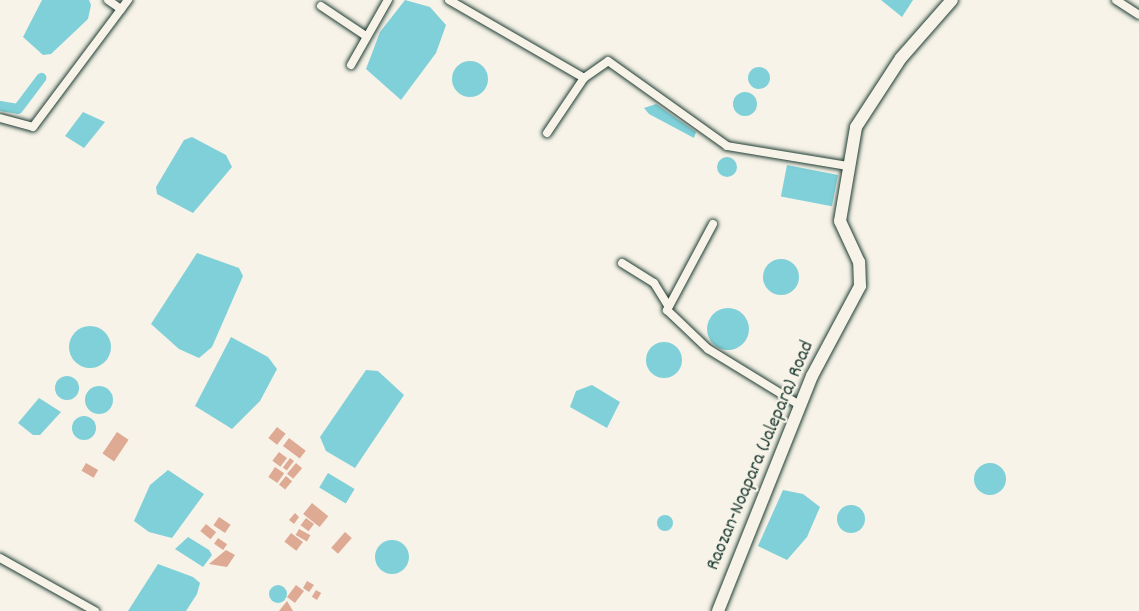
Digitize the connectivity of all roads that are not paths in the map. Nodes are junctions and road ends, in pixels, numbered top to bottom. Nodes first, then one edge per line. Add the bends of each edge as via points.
1 (108, 0) edge
2 (128, 0) edge
3 (388, 0) edge
4 (449, 0) edge
5 (952, 0) edge
6 (1116, 0) edge
7 (321, 6) dead end
8 (121, 9) junction
9 (1139, 15) edge
10 (366, 36) junction
11 (351, 65) dead end
12 (584, 78) junction
13 (0, 118) edge
14 (547, 133) dead end
15 (848, 166) junction
16 (713, 224) dead end
17 (622, 263) dead end
18 (668, 305) junction
19 (801, 406) junction
20 (0, 558) edge
21 (95, 611) edge
22 (717, 611) edge

1 - 8 street
2 - 8 street
3 - 10 street
4 - 12 street
5 - 15 main road, Raozan-Noapara (Jalepara) Road via 864,110
6 - 9 street
7 - 10 street
8 - 13 street via 33,127
10 - 11 street
12 - 14 street
12 - 15 street via 608,61 727,146
15 - 19 main road, Raozan-Noapara (Jalepara) Road via 840,221 861,280
16 - 18 street
17 - 18 street via 654,284
18 - 19 street via 673,318 708,349
19 - 22 main road, Raozan-Noapara (Jalepara) Road
20 - 21 street

